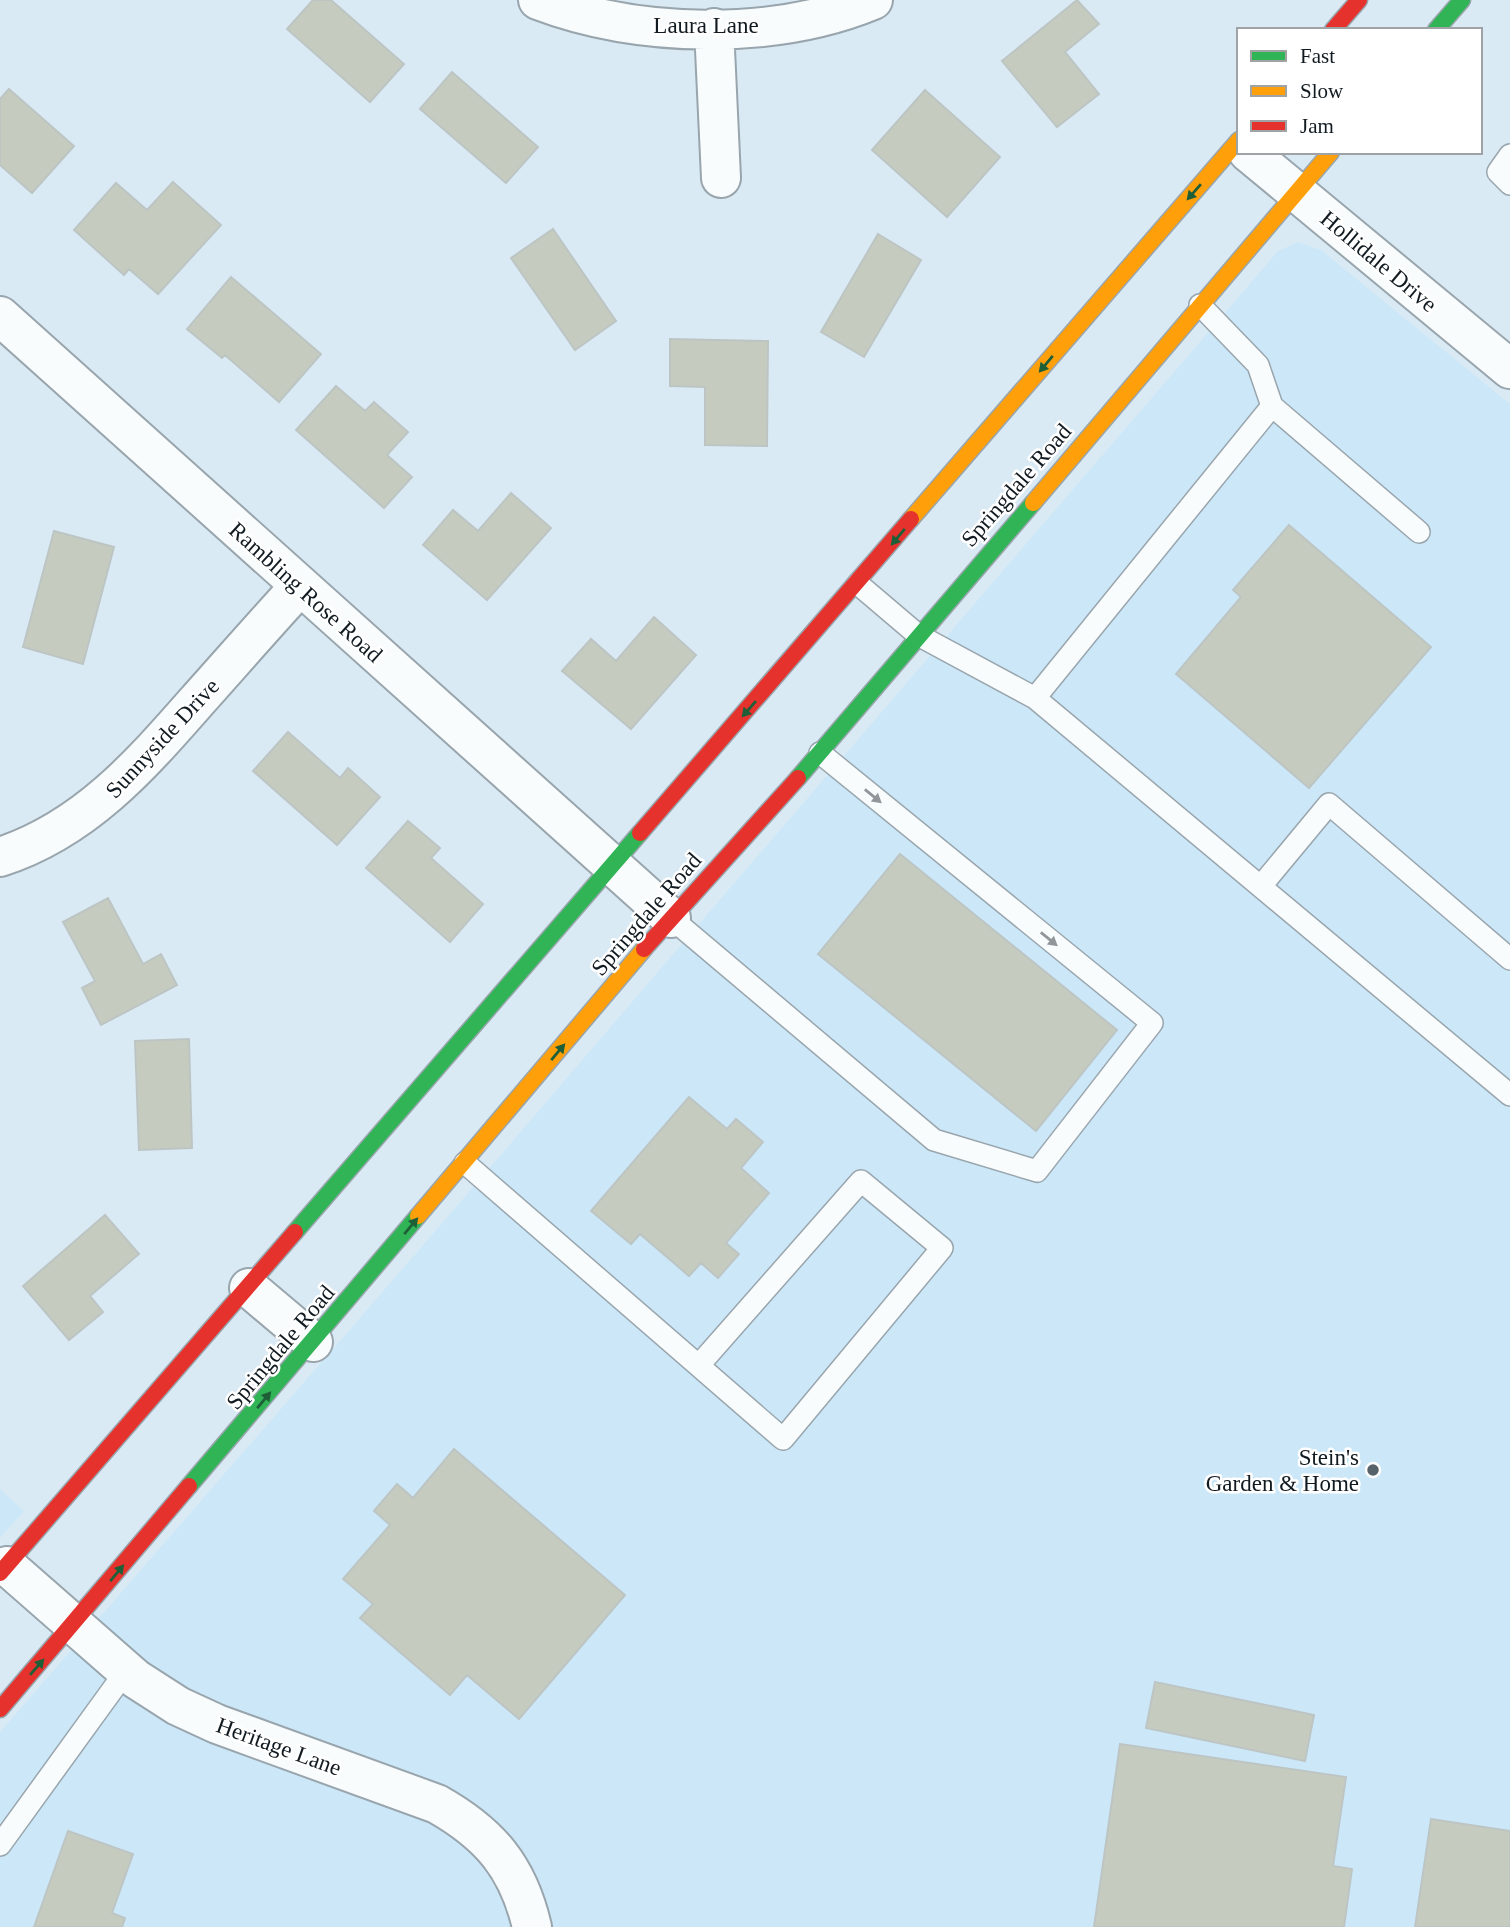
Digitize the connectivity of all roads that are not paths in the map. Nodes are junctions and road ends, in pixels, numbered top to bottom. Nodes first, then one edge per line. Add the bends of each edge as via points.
1 (538, 0) edge
2 (873, 0) edge
3 (1359, 0) edge
4 (1462, 0) edge
5 (714, 28) junction
6 (1335, 28) edge
7 (1438, 28) edge
8 (1237, 150) edge
9 (1252, 154) edge
10 (1329, 154) edge
11 (1510, 155) edge
12 (721, 178) dead end
13 (1510, 184) edge
14 (1297, 192) junction
15 (1200, 305) junction
16 (0, 316) edge
17 (1510, 369) edge
18 (1272, 406) junction
19 (1419, 531) dead end
20 (858, 584) junction
21 (300, 586) junction
22 (918, 635) junction
23 (1035, 698) junction
24 (820, 752) junction
25 (0, 857) edge
26 (611, 868) junction
27 (1261, 887) junction
28 (671, 918) junction
29 (1510, 959) edge
30 (1510, 1095) edge
31 (465, 1163) junction
32 (249, 1288) junction
33 (313, 1342) junction
34 (699, 1366) junction
35 (2, 1566) edge
36 (73, 1625) junction
37 (126, 1671) junction
38 (0, 1709) edge
39 (0, 1845) edge
40 (531, 1927) edge

1 - 5 street, Laura Lane via 594,18
2 - 5 street, Laura Lane via 786,24
3 - 6 street
4 - 7 street
5 - 12 street
8 -> 20 street
9 - 14 street, Hollidale Drive
10 - 14 street, Springdale Road
11 - 13 lane via 1497,172
14 - 15 street, Springdale Road
14 - 17 street, Hollidale Drive
15 - 18 lane via 1258,365
15 - 22 street, Springdale Road
16 - 21 street, Rambling Rose Road
18 - 19 lane
18 - 23 lane
20 - 22 lane
20 -> 26 street
21 - 25 street, Sunnyside Drive via 104,801 70,825
21 - 26 street, Rambling Rose Road
22 - 23 lane
22 - 24 street, Springdale Road
23 - 27 lane
24 - 28 street, Springdale Road
24 -> 28 lane via 1152,1023 1037,1171 934,1140
26 - 28 street, Rambling Rose Road
26 - 32 street
27 - 29 lane via 1328,804
27 - 30 lane
31 -> 28 street, Springdale Road
33 -> 31 street, Springdale Road
31 - 34 lane
32 - 33 street
32 - 35 street
36 -> 33 street, Springdale Road
34 - 34 lane via 783,1439 942,1248 860,1181
35 - 36 street, Heritage Lane
36 - 37 street, Heritage Lane
38 -> 36 street, Springdale Road
37 - 39 lane
37 - 40 street, Heritage Lane via 178,1706 217,1724 437,1804 469,1822 504,1859 524,1893

